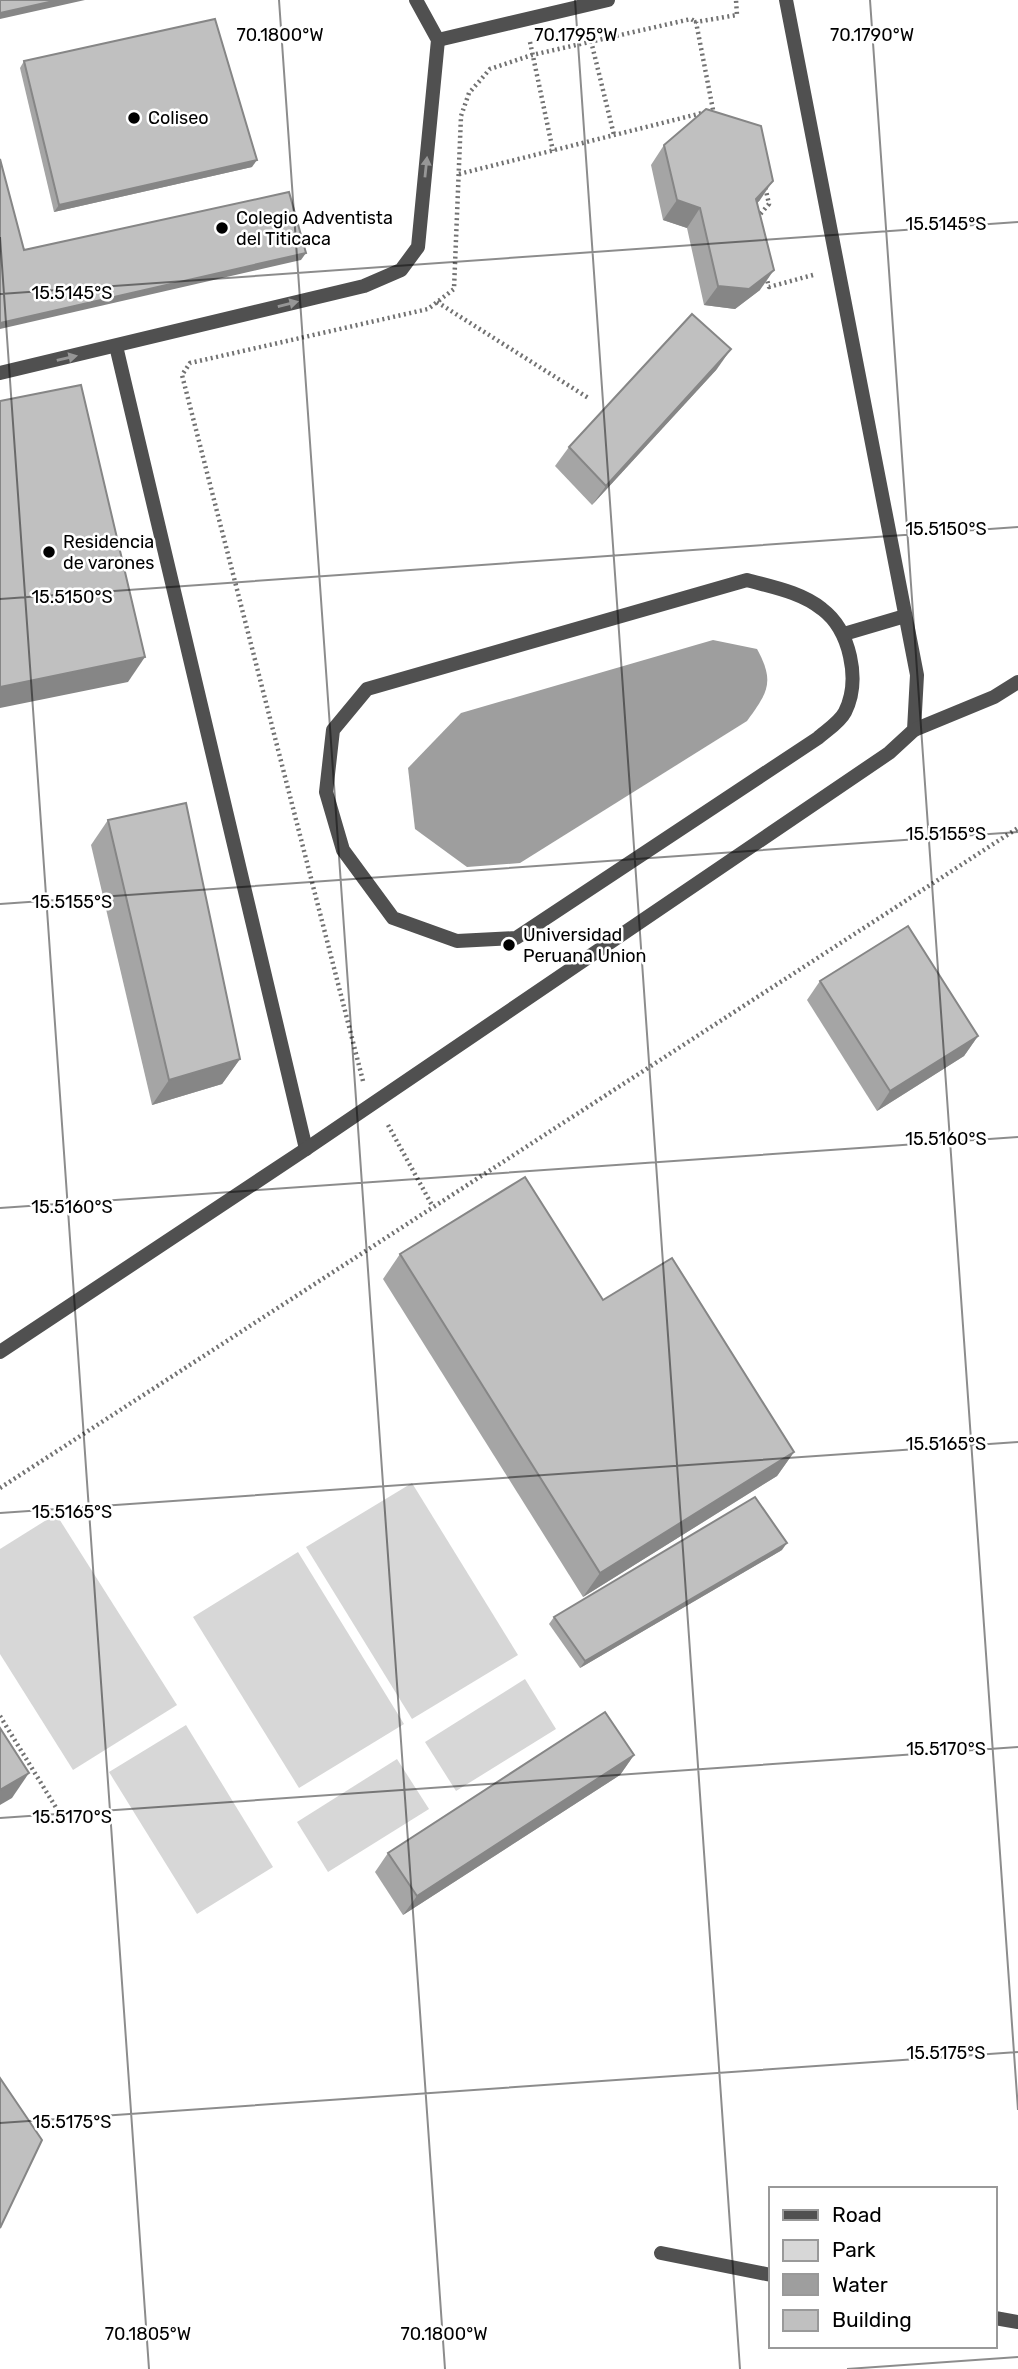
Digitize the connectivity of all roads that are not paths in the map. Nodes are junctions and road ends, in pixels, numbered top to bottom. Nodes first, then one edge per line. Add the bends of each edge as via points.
1 (416, 0) edge
2 (608, 0) edge
3 (786, 0) edge
4 (438, 40) junction
5 (117, 346) junction
6 (0, 373) edge
7 (905, 616) junction
8 (844, 634) junction
9 (1018, 682) edge
10 (914, 730) junction
11 (306, 1149) junction
12 (0, 1352) edge
13 (661, 2253) dead end
14 (769, 2275) edge
15 (997, 2318) edge
16 (1018, 2322) edge

1 - 4 street
2 - 4 street
3 - 7 street
5 -> 4 street via 363,286 401,271 418,247
6 -> 5 street
5 - 11 street
7 - 8 street
7 - 10 street via 917,675
8 - 8 street via 822,609 794,593 747,580 367,689 333,730 326,792 343,850 393,918 457,941 516,938 827,730 845,713 852,682
9 - 10 street via 994,697
10 - 11 street via 889,754
11 - 12 street
13 - 14 street
15 - 16 street

